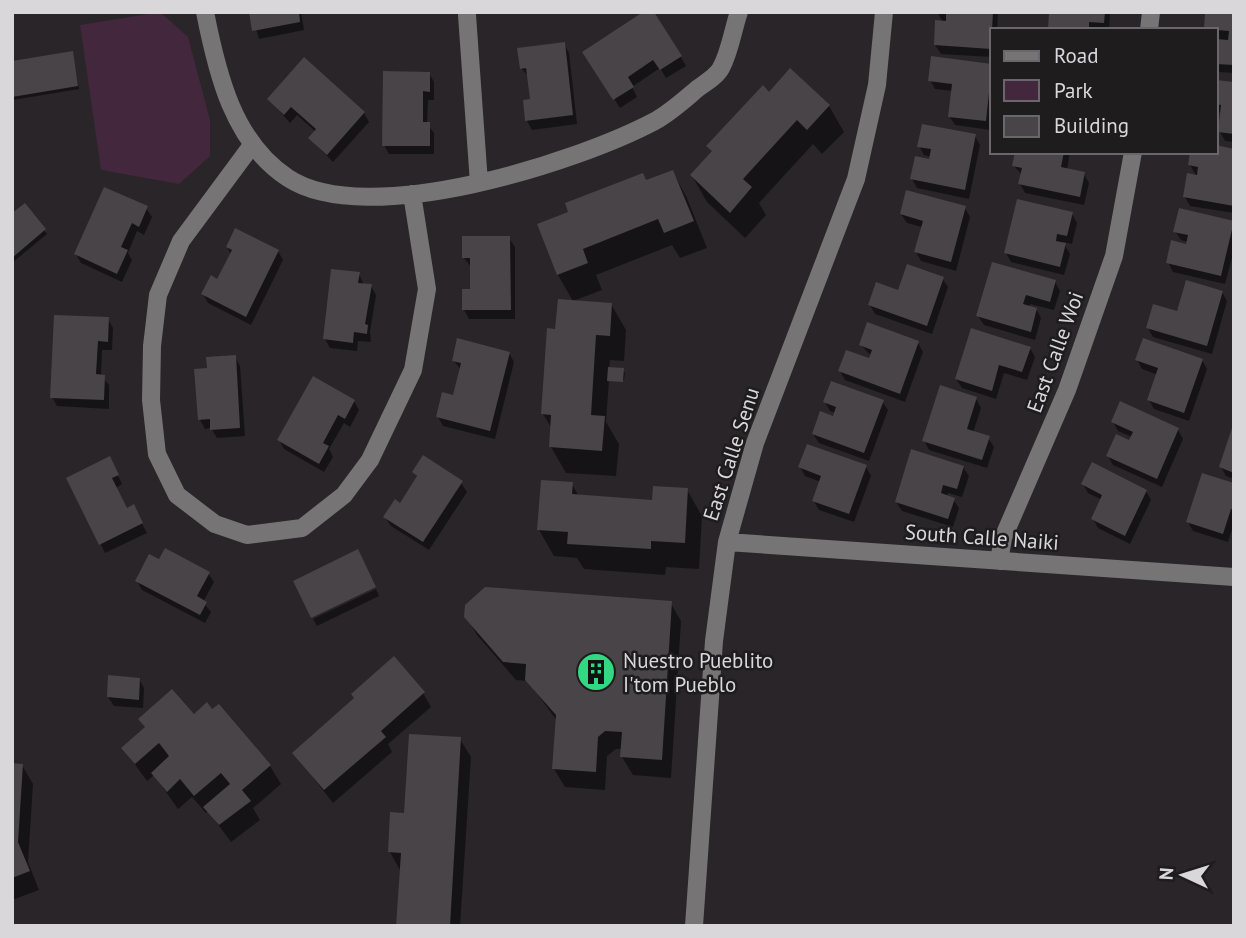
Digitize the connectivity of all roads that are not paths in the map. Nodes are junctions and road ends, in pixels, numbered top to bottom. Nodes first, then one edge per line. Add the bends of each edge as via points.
1 (205, 12) edge
2 (739, 12) edge
3 (884, 12) edge
4 (467, 15) dead end
5 (251, 145) junction
6 (1133, 154) edge
7 (479, 183) junction
8 (412, 194) junction
9 (727, 542) junction
10 (999, 561) junction
11 (1234, 577) edge
12 (694, 926) edge

1 - 5 street via 218,77
2 - 7 street via 721,69 671,112 615,139
3 - 9 street, East Calle Senu via 877,85 856,179 755,443
4 - 7 street
5 - 8 street via 288,178 318,191 377,197
5 - 8 street via 181,242 158,295 151,400 157,454 177,495 215,524 247,535 302,528 344,495 370,460 413,370 427,289
6 - 10 street, East Calle Woi via 1114,256 1067,390 1003,538
7 - 8 street
9 - 10 street, South Calle Naiki
9 - 12 street, East Calle Senu via 714,641
10 - 11 street, South Calle Naiki

